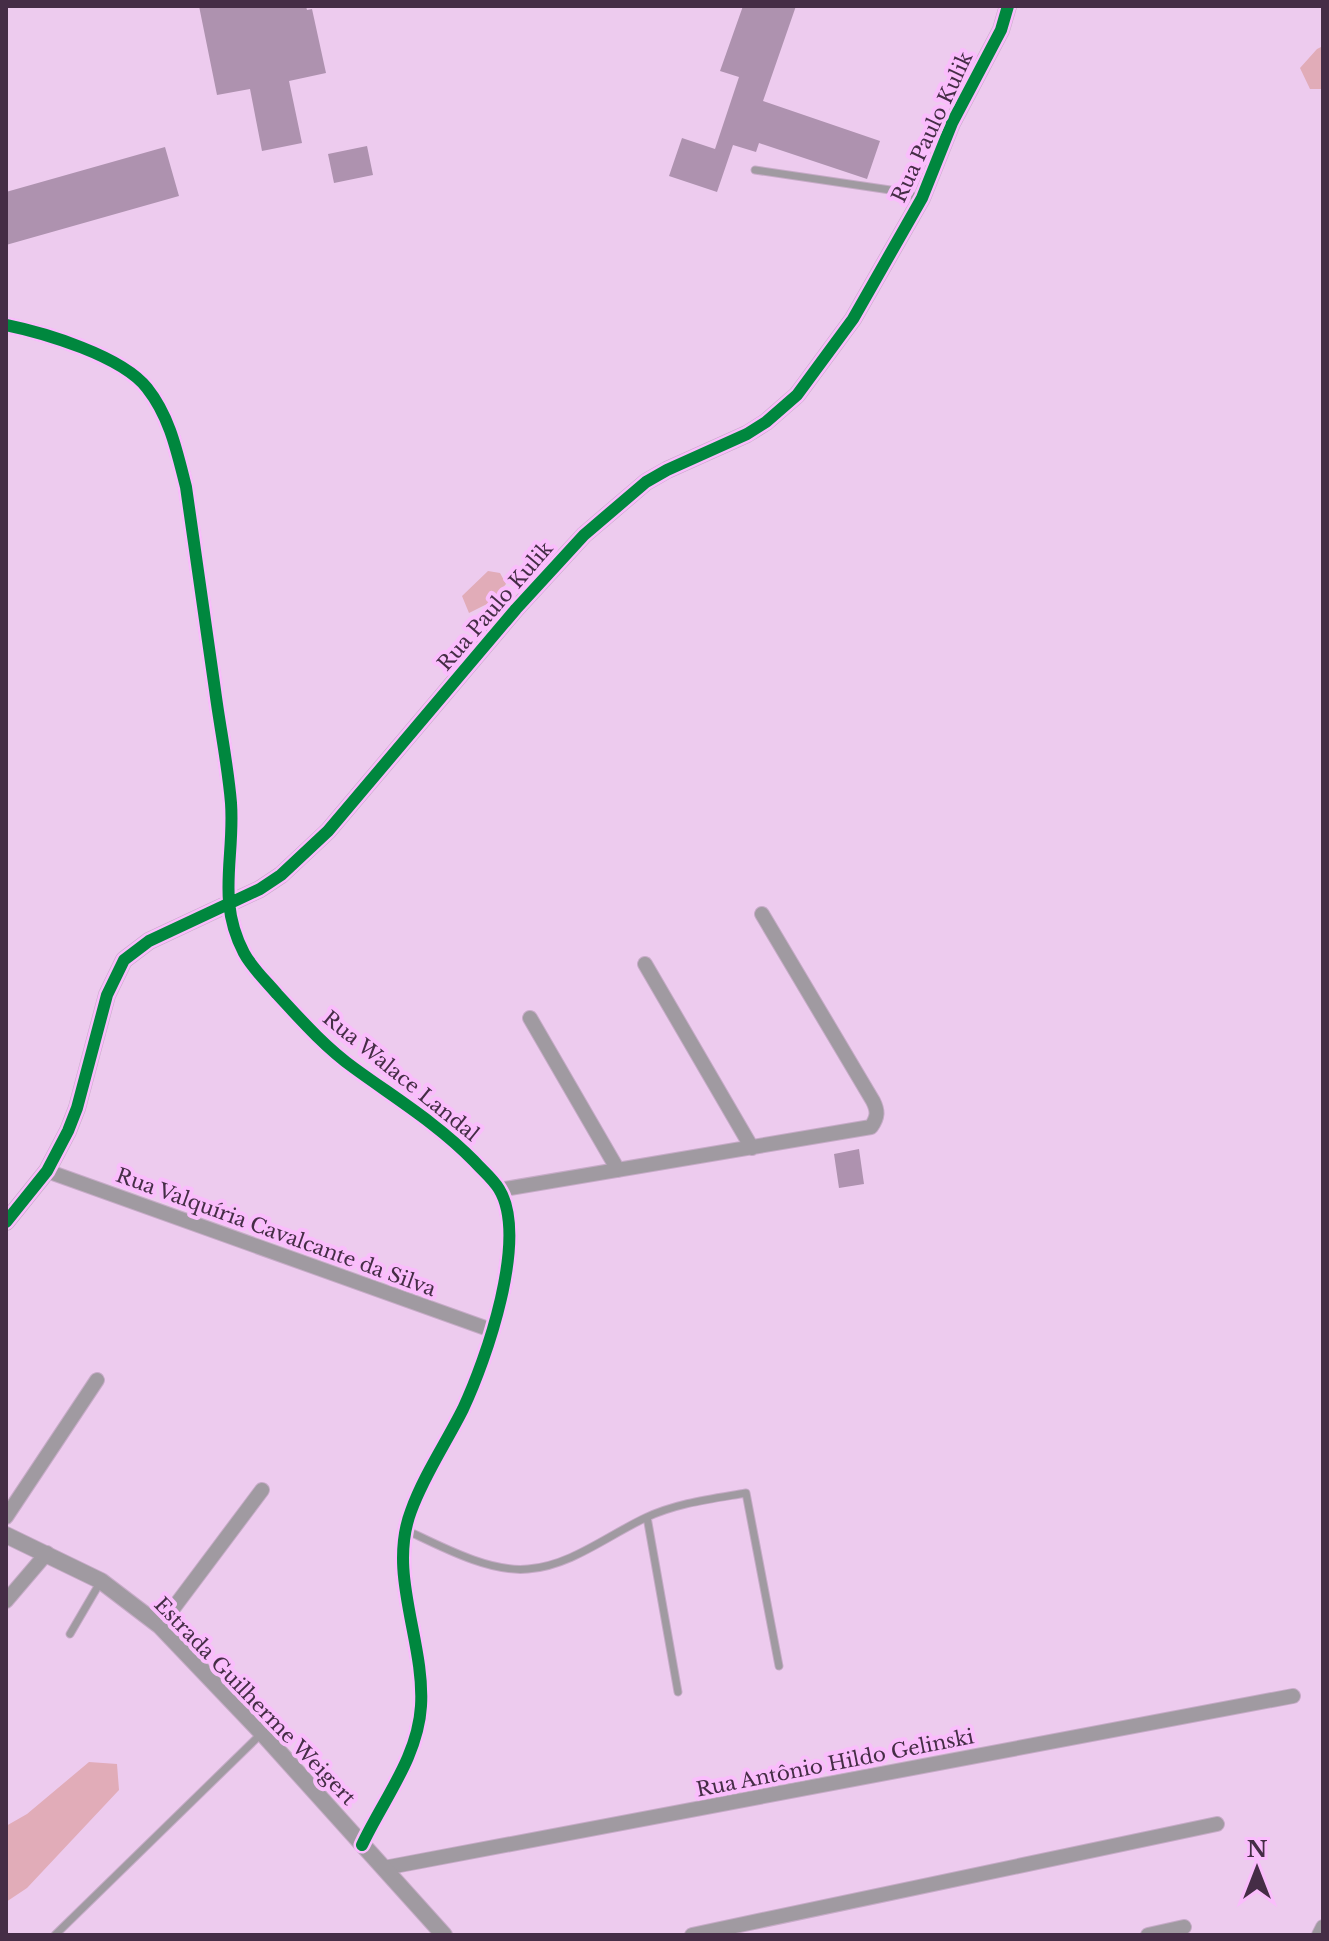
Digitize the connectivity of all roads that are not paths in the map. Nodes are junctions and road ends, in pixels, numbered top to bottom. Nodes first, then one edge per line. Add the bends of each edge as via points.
1 (1008, 6) edge
2 (755, 170) dead end
3 (922, 198) junction
4 (6, 325) edge
5 (227, 905) junction
6 (762, 914) dead end
7 (645, 964) dead end
8 (530, 1018) dead end
9 (752, 1148) junction
10 (618, 1170) junction
11 (47, 1171) junction
12 (499, 1190) junction
13 (6, 1222) edge
14 (491, 1330) junction
15 (97, 1380) dead end
16 (262, 1490) dead end
17 (6, 1517) edge
18 (647, 1517) junction
19 (405, 1529) junction
20 (6, 1535) edge
21 (47, 1553) junction
22 (101, 1581) junction
23 (6, 1601) edge
24 (160, 1626) junction
25 (70, 1634) dead end
26 (779, 1666) dead end
27 (678, 1692) dead end
28 (1293, 1696) dead end
29 (262, 1733) junction
30 (1217, 1824) dead end
31 (362, 1845) junction
32 (384, 1868) junction
33 (1184, 1927) dead end
34 (1323, 1927) edge
35 (55, 1935) edge
36 (444, 1935) edge
37 (692, 1935) edge
38 (1148, 1935) edge
39 (1319, 1935) edge

1 - 3 street, Rua Paulo Kulik
2 - 3 lane
3 - 5 street, Rua Paulo Kulik via 853,319 797,395 747,434 646,482 584,535 328,831 281,875
4 - 5 street, Rua Walace Landal via 65,341 133,374 162,411 175,442 231,802
5 - 11 street, Rua Paulo Kulik via 149,941 124,960 107,995 77,1108
5 - 12 street, Rua Walace Landal via 244,954 303,1022 351,1066 434,1124
6 - 9 street via 873,1101 877,1119 863,1130
7 - 9 street
8 - 10 street
9 - 10 street
10 - 12 street
11 - 13 street, Rua Paulo Kulik
11 - 14 street, Rua Valquíria Cavalcante da Silva
12 - 14 street, Rua Walace Landal via 511,1224 511,1246
14 - 19 street, Rua Walace Landal via 463,1407
15 - 17 street
16 - 24 street
18 - 19 lane via 560,1563 526,1570 488,1564
18 - 26 lane via 678,1505 746,1493
18 - 27 lane
19 - 31 street, Rua Walace Landal via 403,1564 420,1665 421,1709 413,1749
20 - 21 street, Estrada Guilherme Weigert
21 - 22 street, Estrada Guilherme Weigert
21 - 23 street
22 - 24 street, Estrada Guilherme Weigert
22 - 25 lane
24 - 29 street, Estrada Guilherme Weigert
28 - 32 street, Rua Antônio Hildo Gelinski
29 - 31 street, Estrada Guilherme Weigert
29 - 35 lane
30 - 37 street
31 - 32 street, Estrada Guilherme Weigert
32 - 36 street, Estrada Guilherme Weigert
33 - 38 street
34 - 39 street

